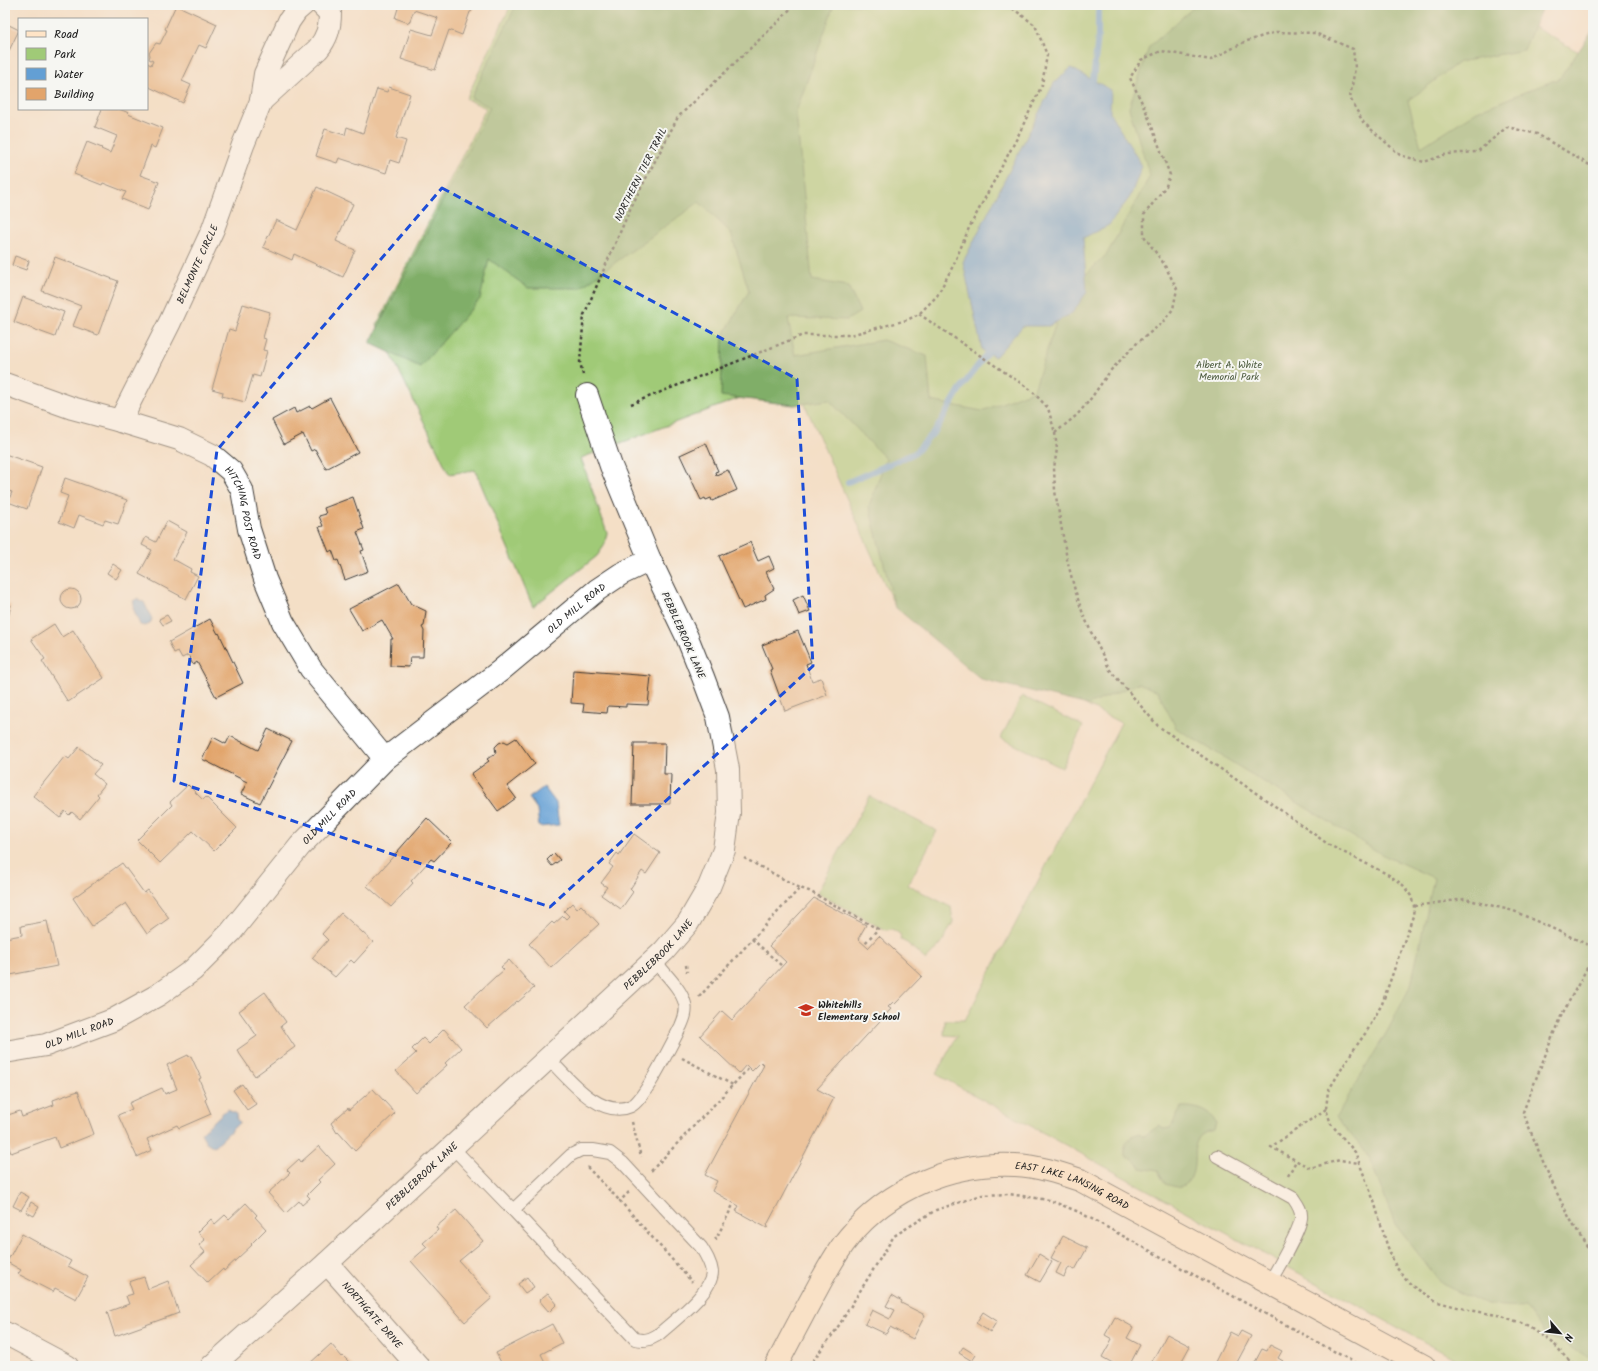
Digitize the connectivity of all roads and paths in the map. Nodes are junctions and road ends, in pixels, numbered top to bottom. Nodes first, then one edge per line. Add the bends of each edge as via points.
1 (303, 5) edge
2 (322, 5) edge
3 (794, 5) edge
4 (1008, 5) edge
5 (261, 101) junction
6 (1593, 168) edge
7 (919, 314) junction
8 (5, 384) edge
9 (585, 386) joint
10 (631, 404) dead end
11 (120, 421) junction
12 (1055, 433) junction
13 (650, 560) junction
14 (384, 759) junction
15 (724, 850) junction
16 (800, 888) junction
17 (1414, 906) junction
18 (752, 939) junction
19 (864, 944) dead end
20 (1593, 947) edge
21 (1593, 957) edge
22 (654, 960) junction
23 (782, 966) dead end
24 (696, 1000) dead end
25 (668, 1051) junction
26 (5, 1052) edge
27 (548, 1058) junction
28 (749, 1068) dead end
29 (733, 1085) junction
30 (628, 1107) junction
31 (1326, 1109) junction
32 (452, 1147) junction
33 (1217, 1156) dead end
34 (642, 1160) dead end
35 (1360, 1163) junction
36 (647, 1165) dead end
37 (586, 1166) dead end
38 (652, 1170) junction
39 (657, 1176) dead end
40 (639, 1182) junction
41 (620, 1201) junction
42 (734, 1204) dead end
43 (513, 1210) junction
44 (711, 1233) dead end
45 (1593, 1256) edge
46 (327, 1263) junction
47 (1270, 1282) junction
48 (694, 1284) dead end
49 (5, 1333) edge
50 (67, 1366) edge
51 (212, 1366) edge
52 (418, 1366) edge
53 (776, 1366) edge
54 (809, 1366) edge
55 (1361, 1366) edge
56 (1424, 1366) edge
57 (1573, 1366) edge

1 - 5 street, BELMONTE CIRCLE via 290,21 265,74
2 - 5 street, BELMONTE CIRCLE via 330,13 330,27 325,40
3 - 9 path, NORTHERN TIER TRAIL via 678,117 631,207 584,315 580,362
4 - 7 path via 1035,26 1041,40 1047,55 1042,85 937,296
5 - 11 street, BELMONTE CIRCLE via 213,228 170,322
6 - 12 path via 1537,134 1507,127 1477,152 1447,154 1424,162 1400,155 1363,122 1350,98 1355,68 1353,49 1315,33 1276,32 1244,42 1211,60 1161,51 1141,60 1130,78 1146,111 1170,175 1166,186 1144,215 1144,236 1177,288 1172,309 1162,323 1136,344 1111,370 1077,415
7 - 10 path via 907,320 850,335 803,335
7 - 12 path via 1031,390 1048,408
8 - 11 street, HITCHING POST ROAD via 72,408
9 - 13 street, PEBBLEBROOK LANE via 612,466
11 - 14 street, HITCHING POST ROAD via 179,440 212,455 231,471 242,490 265,579 283,622 311,669
12 - 17 path via 1055,491 1067,559 1082,611 1110,670 1158,726 1329,845 1389,875 1403,885
13 - 14 street, OLD MILL ROAD via 596,590 500,671
13 - 15 street, PEBBLEBROOK LANE via 686,637 718,717 728,769 729,813
14 - 26 street, OLD MILL ROAD via 300,846 231,932 193,970 158,995 113,1020 46,1045
15 - 16 path via 745,858
15 - 22 street, PEBBLEBROOK LANE via 709,887 688,923
16 - 18 path
16 - 19 path via 878,929
17 - 20 path via 1464,899 1514,911
17 - 31 path via 1413,916 1382,1004 1328,1091
18 - 23 path
18 - 24 path
21 - 45 path via 1559,1020 1523,1112 1550,1179 1579,1236
22 - 25 lane via 678,990 685,1005 681,1026
22 - 27 street, PEBBLEBROOK LANE
25 - 29 path
25 - 30 lane via 642,1096
27 - 30 lane via 574,1085 596,1102 608,1108
27 - 32 street, PEBBLEBROOK LANE
28 - 29 path
29 - 38 path
30 - 34 path
31 - 35 path via 1330,1124 1355,1152
31 - 35 path via 1270,1147 1310,1168 1340,1160
32 - 43 lane
32 - 46 street, PEBBLEBROOK LANE
33 - 47 lane via 1293,1198 1300,1207 1302,1217 1298,1229
35 - 57 path via 1396,1267 1412,1286 1438,1302 1502,1316 1528,1326 1556,1346
36 - 38 path
37 - 41 path
38 - 39 path
38 - 40 path
40 - 41 path
40 - 43 lane via 610,1153 581,1150 571,1155
40 - 43 lane via 701,1247 709,1259 712,1273 708,1286 700,1296 659,1334 643,1341 635,1339
41 - 48 path
42 - 44 path via 716,1239
46 - 51 street, PEBBLEBROOK LANE
46 - 52 street, NORTHGATE DRIVE
47 - 53 main road, EAST LAKE LANSING ROAD via 1080,1180 1059,1173 1016,1165 973,1167 937,1176 904,1190 861,1224 835,1256
47 - 56 main road, EAST LAKE LANSING ROAD
49 - 50 street
54 - 55 path via 836,1330 894,1236 936,1210 982,1195 1009,1194 1049,1200 1079,1212

